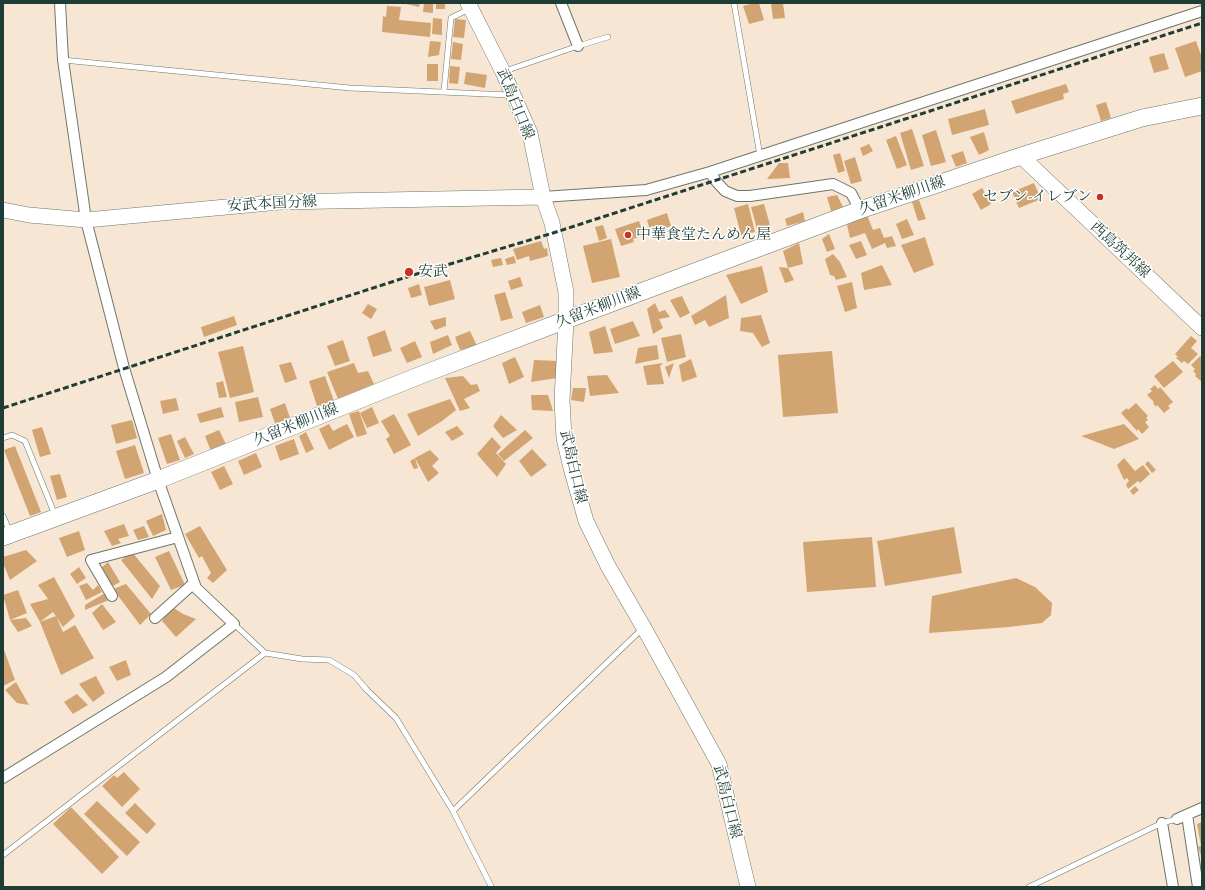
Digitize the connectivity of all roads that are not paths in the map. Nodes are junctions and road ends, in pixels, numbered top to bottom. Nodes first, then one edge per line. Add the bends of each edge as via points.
1 (60, 3) edge
2 (734, 3) edge
3 (562, 4) edge
4 (469, 6) edge
5 (1202, 11) edge
6 (608, 37) dead end
7 (578, 46) junction
8 (63, 60) junction
9 (503, 72) junction
10 (444, 91) junction
11 (514, 95) junction
12 (1202, 106) edge
13 (760, 156) junction
14 (1021, 156) junction
15 (710, 172) junction
16 (543, 197) junction
17 (3, 210) edge
18 (860, 210) junction
19 (86, 220) junction
20 (566, 320) junction
21 (1201, 326) edge
22 (3, 438) edge
23 (158, 480) junction
24 (3, 516) edge
25 (56, 518) junction
26 (7, 536) edge
27 (178, 537) junction
28 (194, 583) junction
29 (112, 596) dead end
30 (155, 618) dead end
31 (234, 624) junction
32 (644, 628) junction
33 (265, 653) junction
34 (3, 778) edge
35 (1202, 808) edge
36 (453, 811) junction
37 (1187, 814) junction
38 (1177, 819) joint
39 (1162, 822) junction
40 (3, 855) edge
41 (490, 887) edge
42 (748, 887) edge
43 (1029, 887) edge
44 (1173, 887) edge
45 (1198, 887) edge

1 - 8 street
2 - 13 lane
3 - 7 street
4 - 9 main road, 武島白口線
4 - 10 lane via 451,18
5 - 13 street
6 - 7 lane
7 - 9 lane
8 - 10 lane via 350,88
8 - 19 street
9 - 11 main road, 武島白口線
10 - 11 lane
11 - 16 main road, 武島白口線 via 530,133
12 - 14 main road, 久留米柳川線 via 1142,118
13 - 15 street
14 - 18 main road, 久留米柳川線
14 - 21 main road, 西島筑邦線
15 - 16 street via 646,190
15 - 18 street via 725,191 737,196 833,184 851,193
16 - 19 main road, 安武本国分線 via 280,202
16 - 20 main road, 武島白口線 via 552,223 566,292
17 - 19 main road, 安武本国分線
18 - 20 main road, 久留米柳川線
19 - 23 street via 124,368
20 - 23 main road, 久留米柳川線
20 - 32 main road, 武島白口線 via 562,400 564,438 571,468 586,521 608,566
22 - 25 lane via 12,435 25,441
23 - 25 main road, 久留米柳川線
23 - 27 street
24 - 26 lane
25 - 26 main road, 久留米柳川線
27 - 28 street
27 - 29 street via 92,560
28 - 30 street
28 - 31 street via 196,588
31 - 33 lane
31 - 34 street via 166,677
32 - 36 lane
32 - 42 main road, 武島白口線 via 719,764
33 - 36 lane via 329,660 354,675 396,718
33 - 40 lane
35 - 37 street
36 - 41 lane via 492,886
37 - 38 street
37 - 45 street
38 - 39 lane
39 - 43 lane
39 - 44 street

